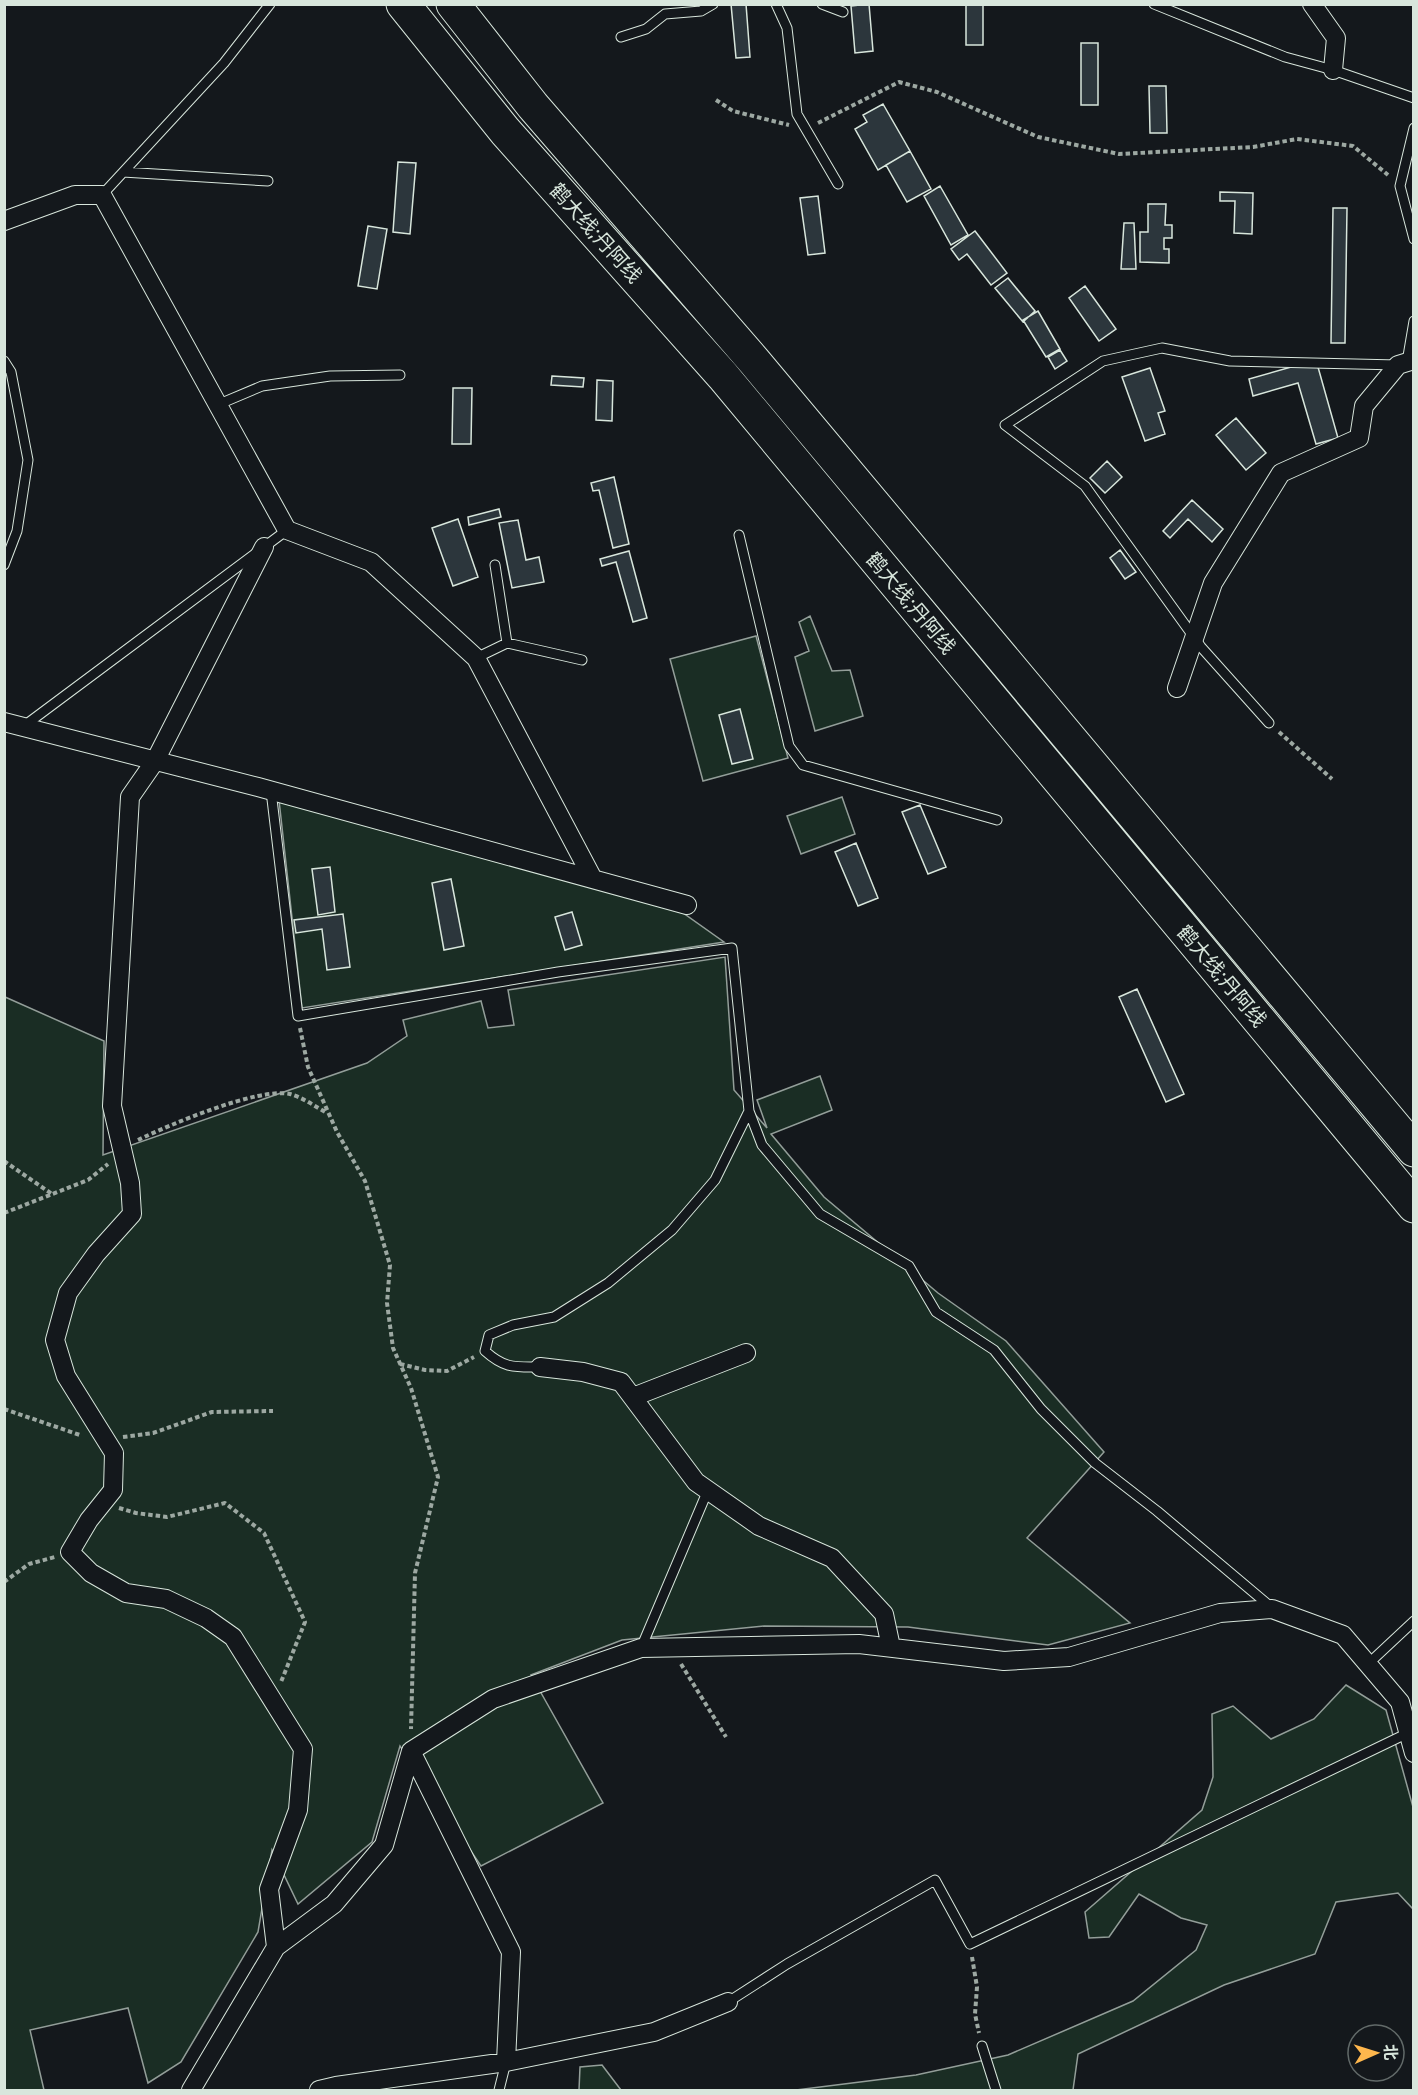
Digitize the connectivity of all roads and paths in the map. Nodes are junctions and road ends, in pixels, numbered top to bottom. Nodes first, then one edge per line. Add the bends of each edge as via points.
1 (270, 4) edge
2 (403, 4) edge
3 (453, 4) edge
4 (713, 4) edge
5 (776, 4) edge
6 (822, 4) edge
7 (1154, 4) edge
8 (1312, 4) edge
9 (843, 12) dead end
10 (621, 37) dead end
11 (1333, 70) junction
12 (1413, 98) edge
13 (716, 100) dead end
14 (1413, 128) edge
15 (806, 129) junction
16 (123, 172) junction
17 (268, 181) dead end
18 (838, 184) dead end
19 (1400, 186) junction
20 (102, 195) junction
21 (4, 221) edge
22 (1413, 239) edge
23 (1413, 321) edge
24 (4, 361) edge
25 (1406, 363) edge
26 (400, 375) dead end
27 (218, 405) junction
28 (287, 530) junction
29 (739, 536) dead end
30 (264, 547) junction
31 (4, 565) edge
32 (495, 565) dead end
33 (1194, 637) junction
34 (507, 643) junction
35 (476, 658) junction
36 (582, 660) dead end
37 (1177, 688) dead end
38 (4, 722) edge
39 (1269, 723) joint
40 (23, 727) junction
41 (155, 761) junction
42 (1332, 779) dead end
43 (271, 791) junction
44 (996, 820) dead end
45 (593, 879) junction
46 (687, 905) dead end
47 (298, 1016) junction
48 (749, 1111) junction
49 (329, 1114) junction
50 (1413, 1150) edge
51 (121, 1153) junction
52 (4, 1161) edge
53 (53, 1194) junction
54 (1413, 1206) edge
55 (4, 1214) edge
56 (485, 1351) junction
57 (746, 1353) dead end
58 (400, 1364) junction
59 (540, 1367) joint
60 (633, 1397) junction
61 (4, 1410) edge
62 (273, 1411) dead end
63 (105, 1440) junction
64 (708, 1490) junction
65 (102, 1503) junction
66 (70, 1552) junction
67 (4, 1582) edge
68 (1272, 1609) junction
69 (1413, 1621) edge
70 (891, 1647) junction
71 (641, 1648) junction
72 (671, 1648) junction
73 (1368, 1664) junction
74 (273, 1702) junction
75 (1408, 1732) junction
76 (726, 1737) dead end
77 (411, 1751) junction
78 (1413, 1753) edge
79 (970, 1944) junction
80 (276, 1947) junction
81 (728, 2002) joint
82 (982, 2046) joint
83 (506, 2062) junction
84 (191, 2091) edge
85 (319, 2091) edge
86 (499, 2091) edge
87 (996, 2091) edge

1 - 16 lane via 224,63
2 - 54 highway, 鹤大线;丹阿线 via 505,131 723,376
3 - 50 highway, 鹤大线;丹阿线 via 533,106 754,361
4 - 10 lane via 701,11 665,14 646,29
5 - 15 lane via 787,28 797,114
6 - 9 lane
7 - 11 lane via 1285,57
8 - 11 street via 1336,38
11 - 12 lane
13 - 15 path via 733,111
14 - 19 lane
15 - 18 lane
15 - 19 path via 899,82 937,92 1038,136 1119,154 1253,147 1297,139 1353,146
16 - 17 lane
16 - 20 lane
19 - 22 lane
20 - 21 street via 75,195
20 - 27 street
23 - 25 lane
24 - 31 lane via 10,372 28,460 17,531
25 - 33 street via 1364,406 1359,438 1281,473 1214,583
25 - 33 lane via 1230,361 1162,348 1103,361 1005,425 1085,486
26 - 27 lane via 330,376 262,386
27 - 28 street
28 - 30 lane
28 - 35 street via 370,562
29 - 44 lane via 789,746 803,765
30 - 40 lane
30 - 41 street
32 - 34 lane
33 - 37 street
33 - 39 lane
34 - 35 lane
34 - 36 lane
35 - 45 street
38 - 40 street
39 - 42 path
40 - 41 street
41 - 43 street
41 - 51 street via 130,797 112,1106
43 - 45 street
43 - 47 lane
45 - 46 street
47 - 48 lane via 558,972 732,948
47 - 49 path via 308,1067
48 - 56 lane via 715,1180 672,1230 608,1283 554,1317 513,1325 489,1335
48 - 68 lane via 762,1145 820,1214 909,1266 936,1312 994,1350 1041,1409 1095,1463
49 - 51 path via 291,1094 260,1094 178,1122 138,1140
49 - 58 path via 365,1181 390,1265 387,1303 393,1348
51 - 53 path via 88,1180
51 - 63 street via 130,1183 132,1214 68,1293 55,1340 66,1376
52 - 53 path
53 - 55 path
56 - 58 path via 447,1371
56 - 59 lane via 499,1363
57 - 60 street
58 - 77 path via 438,1477 415,1573
59 - 60 street via 621,1382
60 - 64 street via 696,1482
61 - 63 path via 90,1439
62 - 63 path via 212,1412 153,1433
63 - 65 street via 114,1453 113,1490
64 - 70 street via 759,1526 832,1558 884,1614
64 - 71 lane
65 - 66 street
65 - 74 path via 136,1514 166,1517 225,1503 264,1533 305,1622
66 - 67 path via 29,1564
66 - 74 street via 91,1573 126,1593 166,1599 206,1618 233,1637
68 - 70 street via 1220,1613 1070,1657 1004,1661
68 - 73 street via 1344,1635
69 - 73 lane
70 - 72 street via 859,1644
71 - 72 street
71 - 77 street via 493,1699
72 - 76 path
73 - 75 street via 1400,1702
74 - 80 street via 303,1749 298,1810 268,1889
75 - 78 street
75 - 79 lane
77 - 80 street via 384,1845 334,1904
77 - 83 street via 511,1952
79 - 81 lane via 935,1880
79 - 82 path via 975,2014
80 - 84 street
81 - 83 street via 654,2032
82 - 87 lane
83 - 85 street
83 - 86 lane

